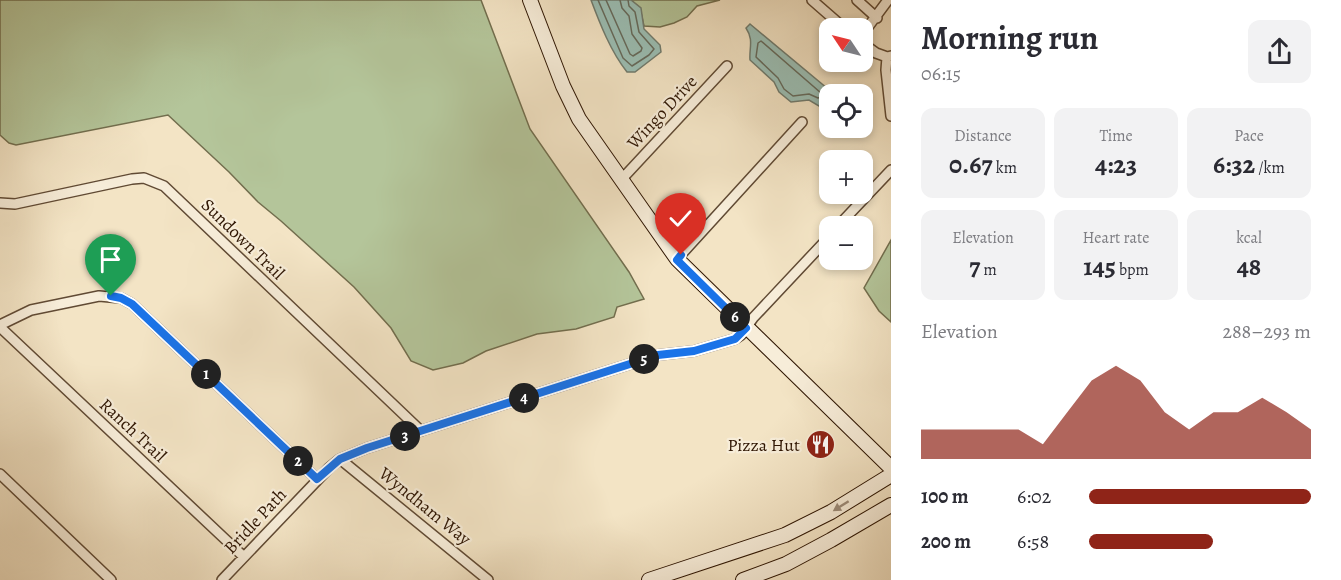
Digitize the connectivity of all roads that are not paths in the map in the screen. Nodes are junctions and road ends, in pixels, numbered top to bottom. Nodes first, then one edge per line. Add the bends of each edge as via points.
1 (530, 0) edge
2 (812, 0) edge
3 (857, 0) edge
4 (888, 0) edge
5 (833, 18) edge
6 (877, 18) junction
7 (873, 23) edge
8 (873, 51) edge
9 (889, 56) edge
10 (727, 66) dead end
11 (891, 116) edge
12 (802, 122) dead end
13 (891, 171) edge
14 (621, 180) junction
15 (0, 203) edge
16 (848, 216) edge
17 (819, 248) edge
18 (677, 260) junction
19 (0, 326) edge
20 (746, 328) junction
21 (421, 431) junction
22 (340, 459) junction
23 (891, 468) edge
24 (0, 474) edge
25 (891, 475) edge
26 (317, 479) junction
27 (891, 505) edge
28 (244, 557) junction
29 (111, 580) edge
30 (222, 580) edge
31 (488, 580) edge
32 (649, 580) edge
33 (743, 580) edge

1 - 14 street via 579,119
2 - 5 street
3 - 6 street
4 - 6 street
6 - 7 street
8 - 9 street
9 - 11 street via 886,69
10 - 14 street, Wingo Drive
12 - 18 street
13 - 16 street
14 - 18 street
15 - 21 street, Sundown Trail via 15,204 132,179 153,180 164,186
17 - 20 street, Bridle Path
18 - 20 street
19 - 26 street via 14,316 42,308 99,296 121,298 132,304
19 - 28 street, Ranch Trail
20 - 21 street, Bridle Path via 735,339 694,351 658,355
20 - 23 street
21 - 22 street, Bridle Path
22 - 26 street, Bridle Path
22 - 31 street, Wyndham Way
24 - 29 street
25 -> 32 street via 785,535
26 - 28 street, Bridle Path
27 - 33 street via 786,564
28 - 30 street, Bridle Path

